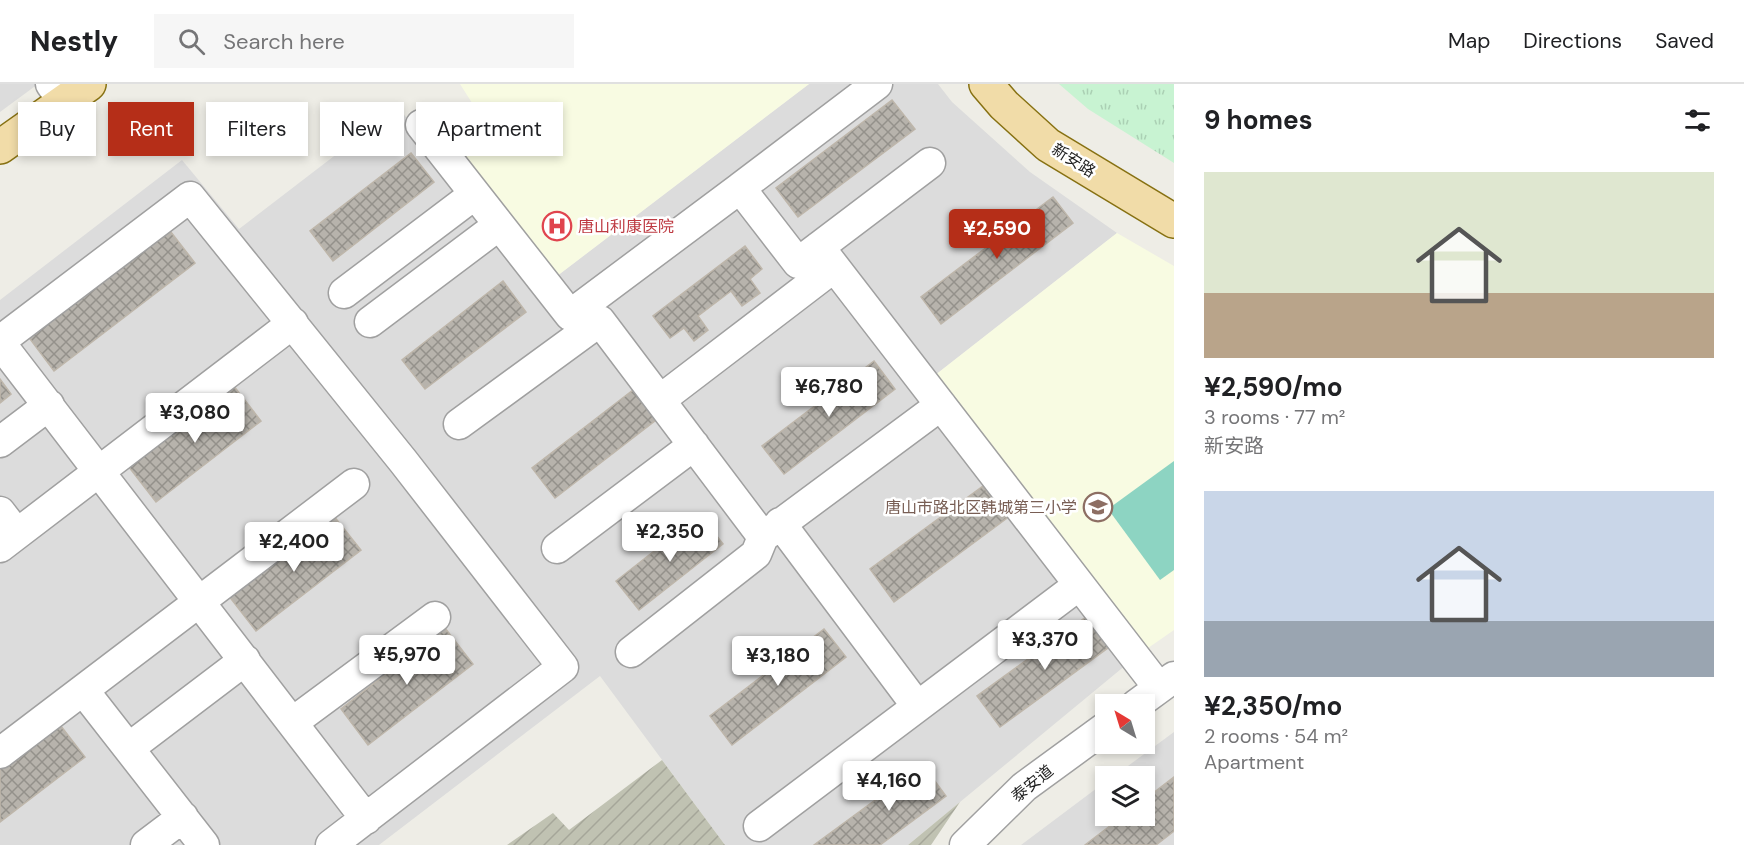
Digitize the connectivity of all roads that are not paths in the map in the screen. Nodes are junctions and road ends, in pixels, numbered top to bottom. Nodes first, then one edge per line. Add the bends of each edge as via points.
1 (878, 84) edge
2 (986, 84) edge
3 (1006, 84) edge
4 (68, 90) edge
5 (0, 147) edge
6 (445, 156) edge
7 (930, 163) dead end
8 (741, 188) junction
9 (475, 194) junction
10 (1174, 205) edge
11 (1174, 221) edge
12 (499, 225) junction
13 (826, 257) junction
14 (344, 293) dead end
15 (570, 315) junction
16 (600, 321) junction
17 (370, 322) dead end
18 (293, 323) junction
19 (0, 342) edge
20 (660, 400) junction
21 (49, 405) junction
22 (941, 405) junction
23 (459, 424) dead end
24 (0, 442) edge
25 (694, 445) junction
26 (99, 471) junction
27 (354, 484) dead end
28 (771, 530) junction
29 (6, 531) edge
30 (557, 548) dead end
31 (1079, 585) junction
32 (200, 601) junction
33 (435, 617) dead end
34 (631, 652) dead end
35 (245, 660) junction
36 (83, 690) junction
37 (1156, 690) edge
38 (917, 706) junction
39 (293, 722) junction
40 (1095, 735) edge
41 (129, 748) junction
42 (0, 753) edge
43 (183, 817) junction
44 (366, 819) junction
45 (759, 826) dead end
46 (146, 845) edge
47 (204, 845) edge
48 (331, 845) edge
49 (965, 845) edge

1 - 8 street
2 - 11 main road, 新安路 via 1048,144
3 - 10 main road, 新安路 via 1055,132
4 - 5 main road
6 - 9 street
7 - 13 street
8 - 13 street via 798,263
8 - 15 street
9 - 12 street
9 - 14 street
12 - 15 street
12 - 17 street
13 - 20 street
13 - 22 street
15 - 16 street
16 - 20 street
16 - 23 street
18 - 19 street via 190,197
18 - 26 street
18 - 44 street via 563,667
19 - 21 street
20 - 25 street
21 - 24 street
21 - 26 street
22 - 28 street
22 - 31 street
25 - 28 street
25 - 30 street
26 - 29 street
26 - 32 street
27 - 32 street
28 - 34 street via 756,554
28 - 38 street
31 - 37 street
31 - 38 street
32 - 35 street
32 - 36 street
33 - 39 street
35 - 39 street
35 - 41 street
36 - 41 street
36 - 42 street
38 - 45 street
39 - 44 street
40 - 49 street, 泰安道 via 1023,787
41 - 43 street
43 - 46 street
43 - 47 street
44 - 48 street

